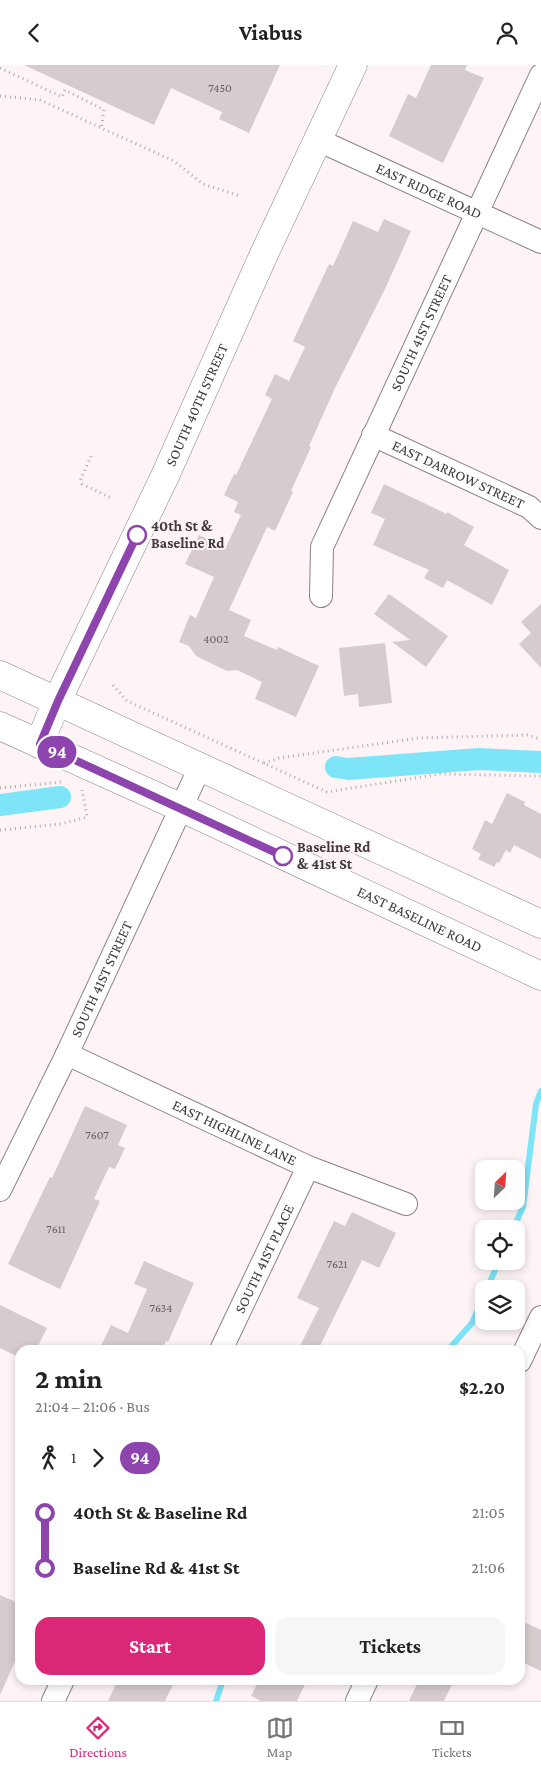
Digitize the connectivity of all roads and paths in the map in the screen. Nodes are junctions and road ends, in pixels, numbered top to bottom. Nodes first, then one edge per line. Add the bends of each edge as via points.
1 (353, 65) edge
2 (0, 68) edge
3 (541, 75) edge
4 (0, 96) edge
5 (101, 129) junction
6 (318, 140) junction
7 (240, 196) dead end
8 (476, 213) junction
9 (541, 242) edge
10 (373, 435) junction
11 (91, 456) dead end
12 (111, 497) dead end
13 (541, 518) edge
14 (321, 596) dead end
15 (0, 675) edge
16 (113, 685) dead end
17 (58, 701) junction
18 (0, 726) edge
19 (541, 739) edge
20 (40, 744) junction
21 (263, 763) junction
22 (200, 767) junction
23 (541, 776) edge
24 (67, 781) dead end
25 (0, 788) edge
26 (82, 788) dead end
27 (180, 807) junction
28 (0, 830) edge
29 (541, 924) edge
30 (541, 976) edge
31 (67, 1054) junction
32 (308, 1167) junction
33 (0, 1191) edge
34 (406, 1204) dead end
35 (541, 1317) edge
36 (223, 1345) edge
37 (525, 1351) edge
38 (61, 1685) edge
39 (365, 1685) edge
40 (53, 1701) edge
41 (357, 1701) edge

1 - 6 main road, SOUTH 40TH STREET
2 - 5 path via 62,97 65,90 104,110
3 - 8 street, SOUTH 41ST STREET
4 - 5 path via 40,100
5 - 7 path via 174,161 203,184
6 - 8 street, EAST RIDGE ROAD
6 - 17 main road, SOUTH 40TH STREET
8 - 9 street, EAST RIDGE ROAD
8 - 10 street, SOUTH 41ST STREET
10 - 13 street, EAST DARROW STREET via 529,507
10 - 14 street, SOUTH 41ST STREET via 322,547
11 - 12 path via 82,484
15 - 17 main road
16 - 21 path via 127,701
17 - 20 main road, SOUTH 40TH STREET
17 - 22 main road
18 - 20 main road, EAST BASELINE ROAD
19 - 21 path via 527,735 419,738
20 - 27 main road, EAST BASELINE ROAD
21 - 23 path via 327,792 440,774
22 - 27 street, SOUTH 41ST STREET
22 - 29 main road
24 - 25 path
26 - 28 path via 88,817 61,824
27 - 30 main road, EAST BASELINE ROAD
27 - 31 street, SOUTH 41ST STREET
31 - 32 street, EAST HIGHLINE LANE
31 - 33 street, SOUTH 41ST STREET
32 - 34 street, EAST HIGHLINE LANE
32 - 36 street, SOUTH 41ST PLACE
35 - 37 street
38 - 40 street
39 - 41 street

